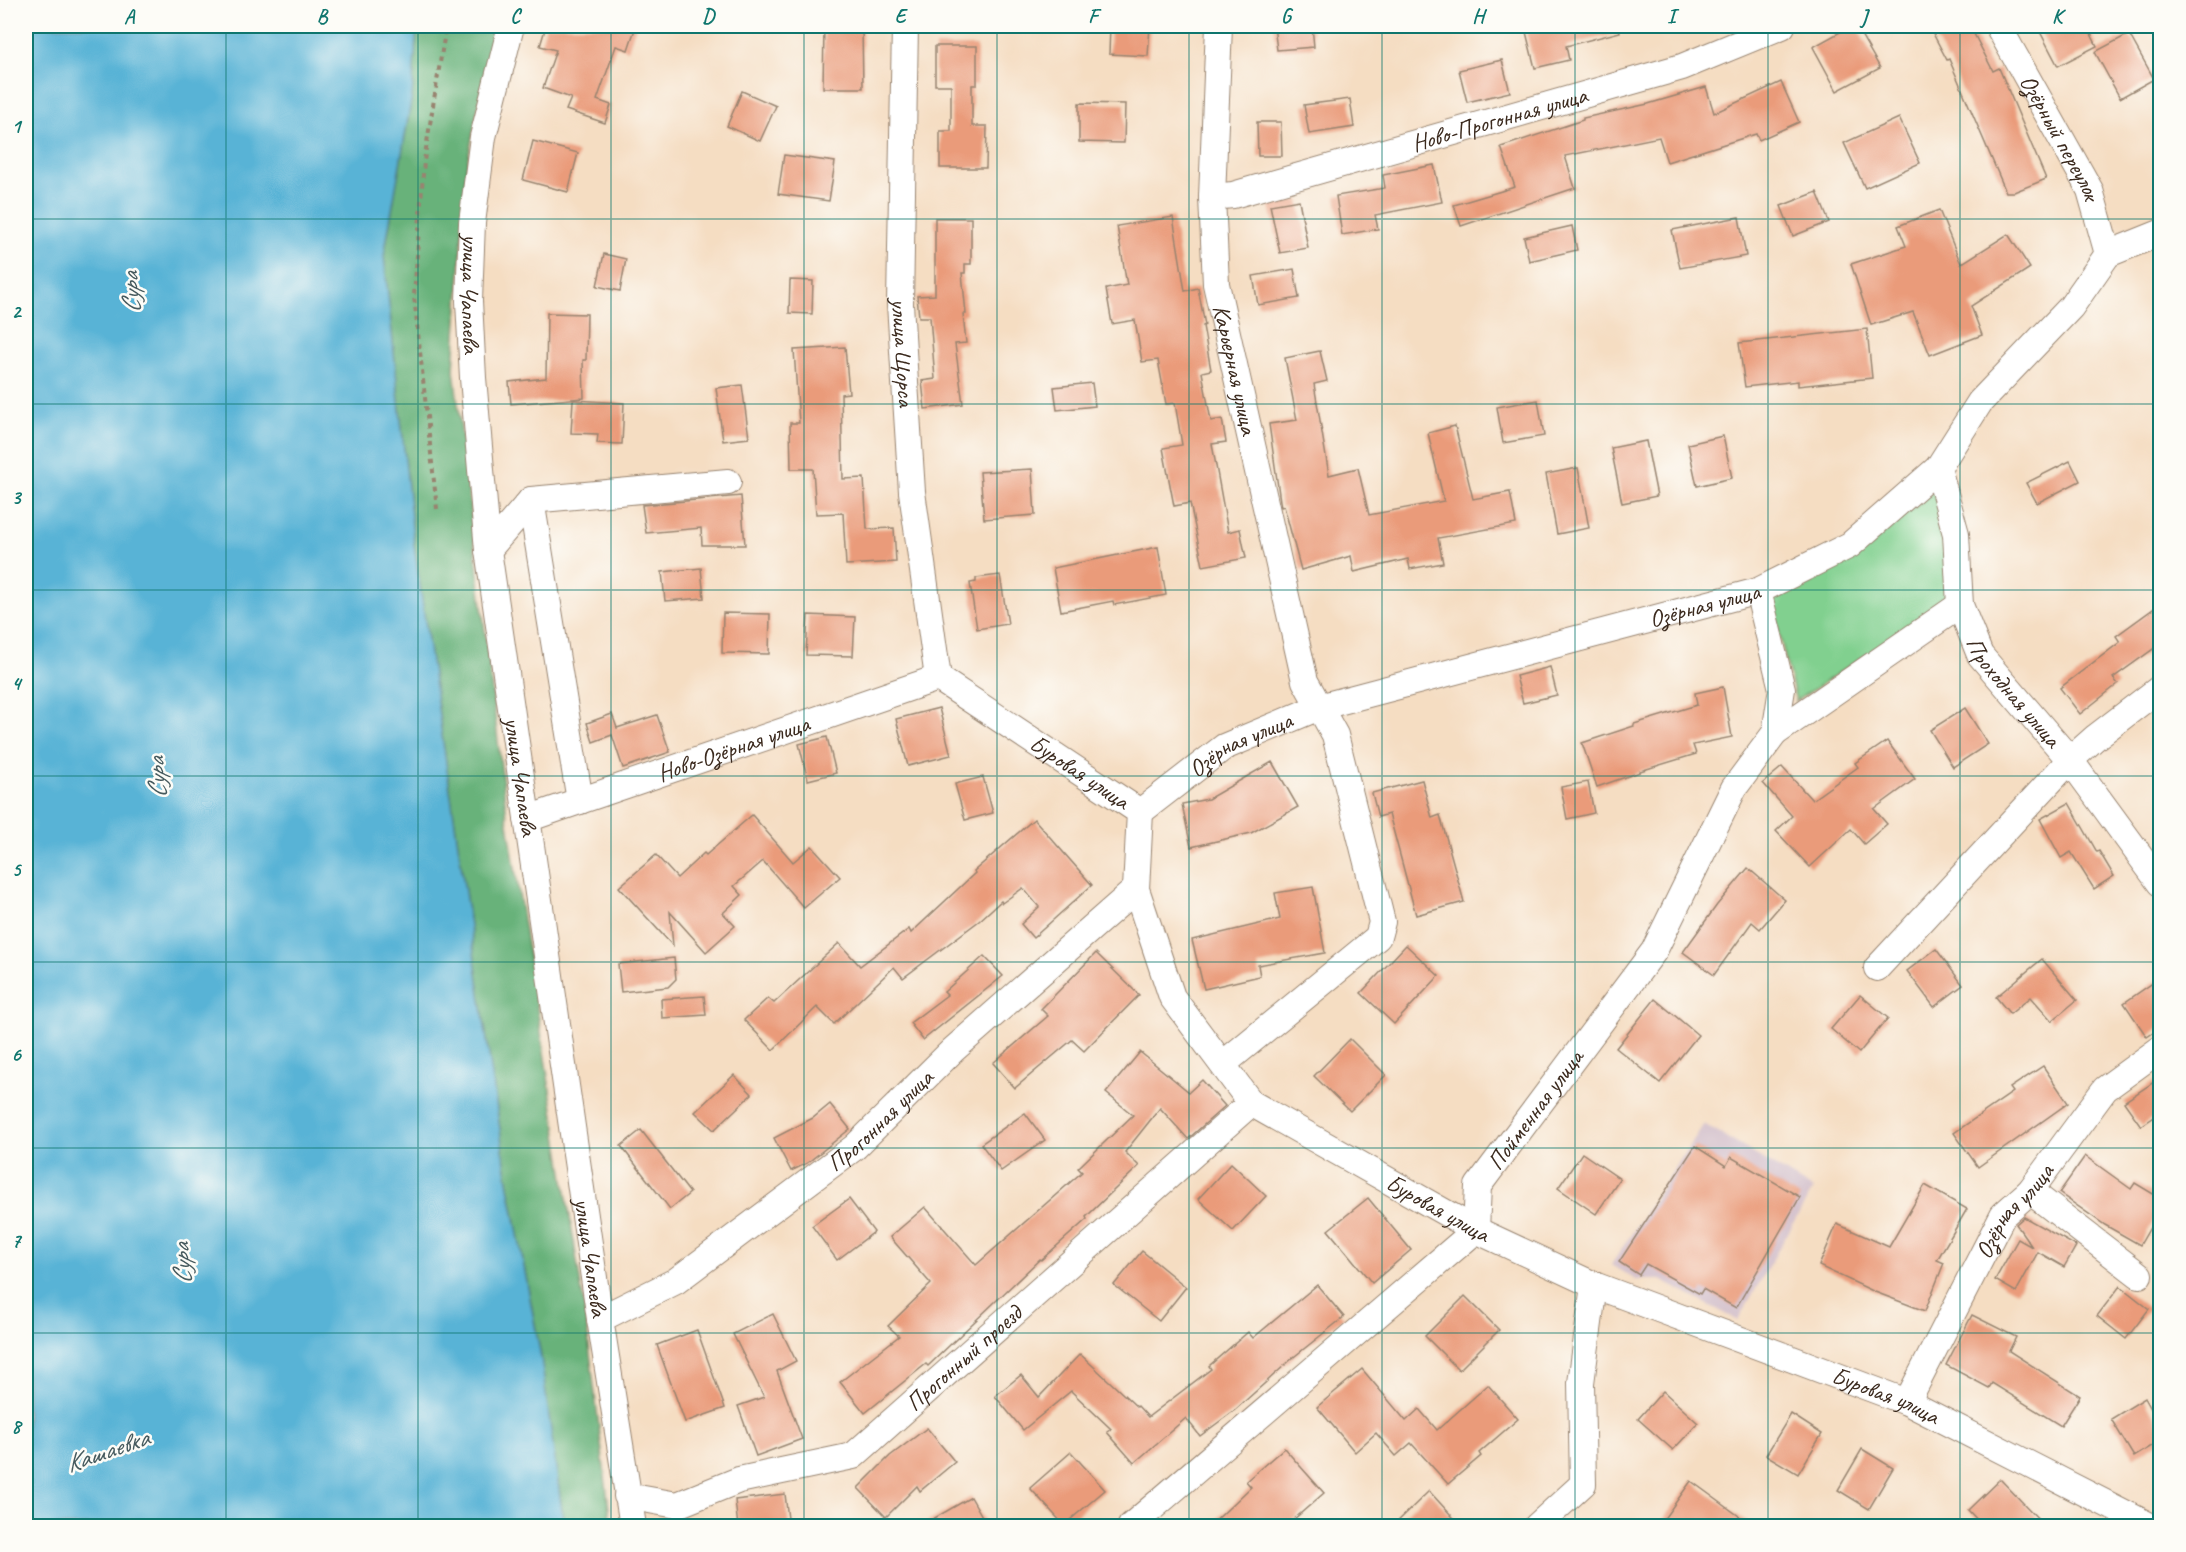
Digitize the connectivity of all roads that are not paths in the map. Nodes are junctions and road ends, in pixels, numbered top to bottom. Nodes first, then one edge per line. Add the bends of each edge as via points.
1 (511, 26) edge
2 (905, 26) edge
3 (1219, 26) edge
4 (1782, 26) edge
5 (1998, 26) edge
6 (1212, 197) junction
7 (2160, 233) edge
8 (2108, 254) junction
9 (1938, 468) junction
10 (728, 482) dead end
11 (531, 500) junction
12 (488, 550) junction
13 (1758, 591) junction
14 (1960, 605) junction
15 (938, 678) junction
16 (2160, 688) edge
17 (1319, 707) junction
18 (1775, 733) junction
19 (2070, 760) junction
20 (580, 801) junction
21 (1140, 812) junction
22 (527, 819) junction
23 (2160, 883) edge
24 (1136, 889) junction
25 (1877, 968) dead end
26 (2160, 1049) edge
27 (1223, 1064) junction
28 (1251, 1103) junction
29 (2030, 1191) junction
30 (1476, 1230) junction
31 (2139, 1275) dead end
32 (1594, 1285) junction
33 (600, 1319) junction
34 (1907, 1402) junction
35 (627, 1496) junction
36 (633, 1527) edge
37 (1131, 1527) edge
38 (1537, 1527) edge
39 (2151, 1527) edge

1 - 12 street, улица Чапаева via 483,137 472,224 469,301
2 - 15 street, улица Щорса via 900,304 912,492
3 - 6 street, Карьерная улица
4 - 6 street, Ново-Прогонная улица via 1682,67 1233,195
5 - 8 street, Озёрный переулок via 2090,190
6 - 17 street, Карьерная улица via 1215,284 1305,681
7 - 8 street
8 - 9 street, Озёрная улица via 2071,307 1980,402
9 - 13 street, Озёрная улица via 1850,545
9 - 14 street, Проходная улица via 1956,534
10 - 11 street
11 - 12 street
11 - 20 street
12 - 22 street, улица Чапаева
13 - 17 street, Озёрная улица
13 - 18 street, Пойменная улица via 1782,689
14 - 18 street
14 - 19 street, Проходная улица via 1980,655
15 - 20 street, Ново-Озёрная улица
15 - 21 street, Буровая улица
16 - 19 street
17 - 21 street, Озёрная улица via 1224,747
17 - 27 street, Карьерная улица via 1335,735 1382,922 1378,937
18 - 30 street, Пойменная улица via 1734,788 1654,951 1478,1186
19 - 23 street, Проходная улица
19 - 25 street
20 - 22 street, Ново-Озёрная улица
21 - 24 street, Буровая улица
22 - 33 street, улица Чапаева
24 - 27 street, Буровая улица via 1172,997
24 - 33 street, Прогонная улица via 953,1050 855,1147 676,1281
26 - 29 street, Озёрная улица via 2105,1089
27 - 28 street, Буровая улица
28 - 30 street, Буровая улица
28 - 35 street, Прогонный проезд via 854,1456 739,1480 678,1504
29 - 31 street
29 - 34 street, Озёрная улица via 2003,1215
30 - 32 street, Буровая улица
30 - 37 street
32 - 34 street, Буровая улица
32 - 38 street via 1581,1383 1582,1484
33 - 35 street, улица Чапаева
34 - 39 street, Буровая улица
35 - 36 street, улица Чапаева

